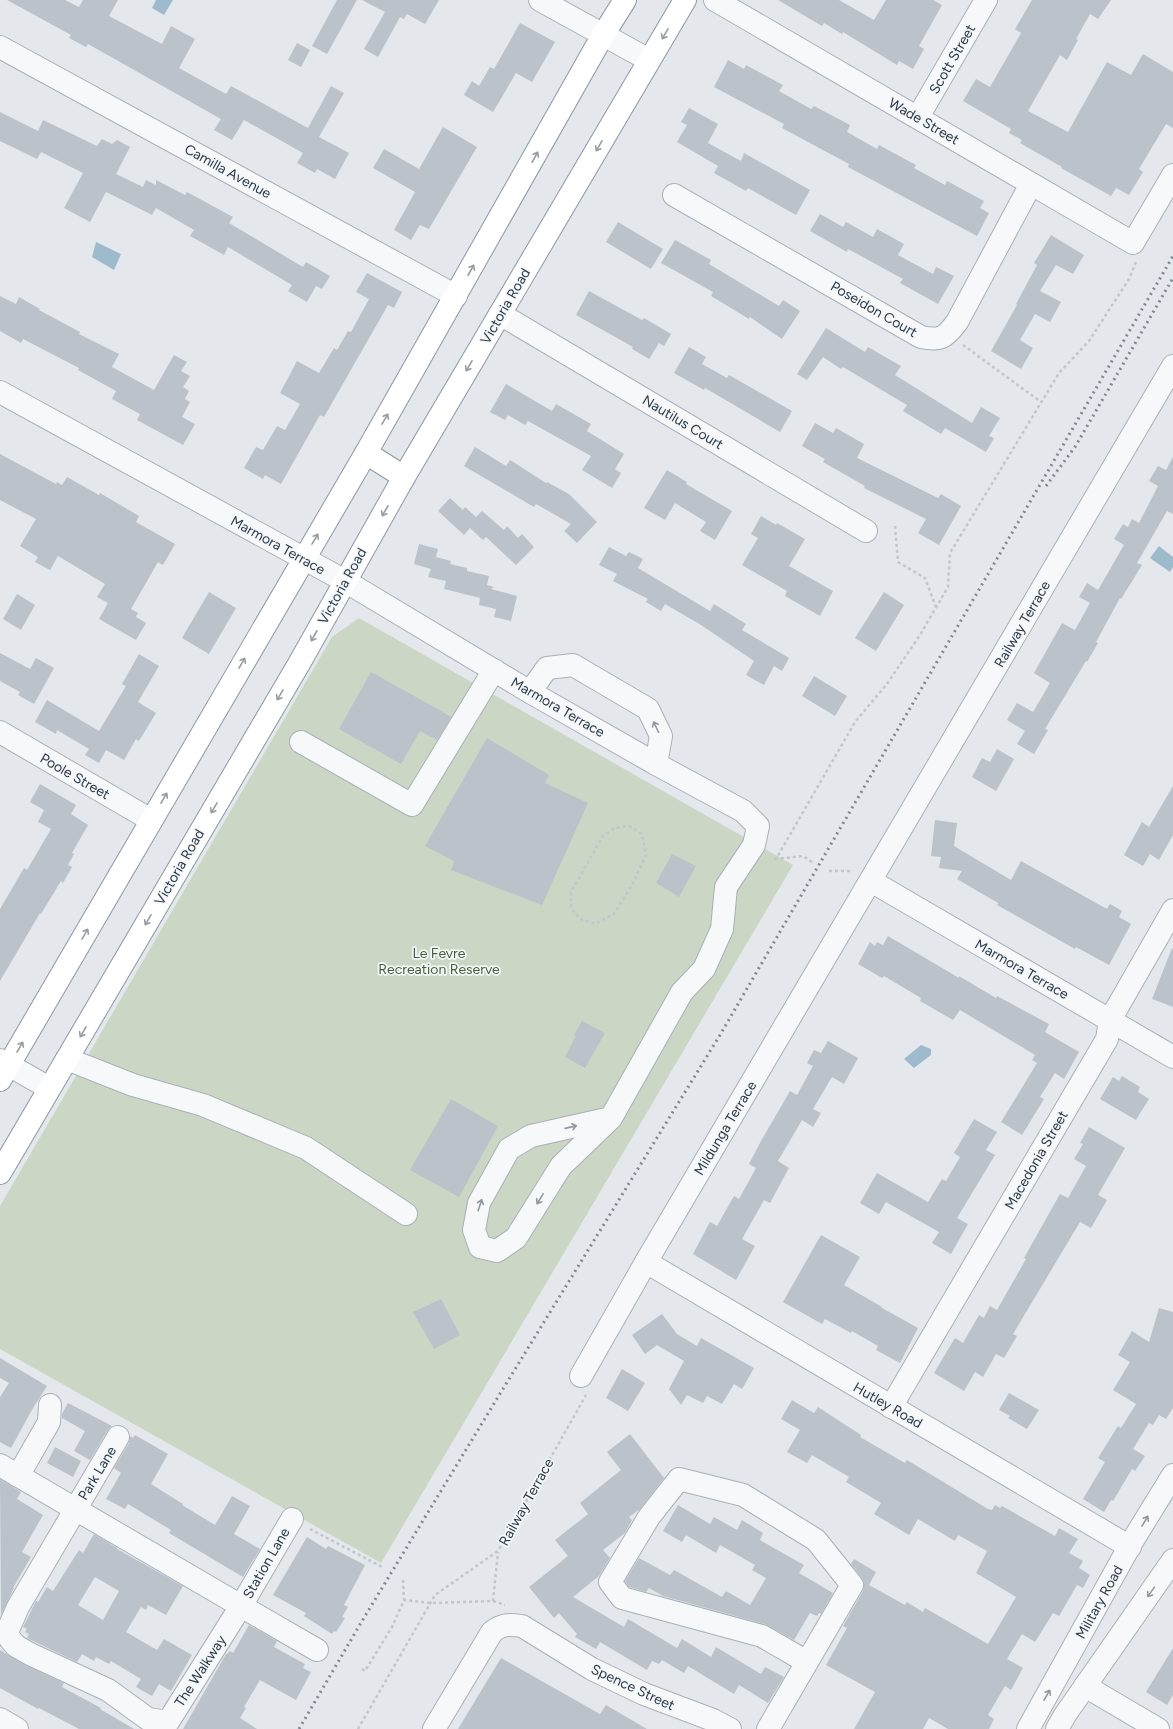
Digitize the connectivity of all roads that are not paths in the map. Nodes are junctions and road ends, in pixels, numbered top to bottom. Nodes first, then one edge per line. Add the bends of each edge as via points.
1 (540, 0) edge
2 (625, 0) edge
3 (684, 0) edge
4 (715, 0) edge
5 (986, 0) edge
6 (603, 35) junction
7 (0, 46) edge
8 (649, 60) junction
9 (918, 117) junction
10 (1173, 175) edge
11 (1031, 184) junction
12 (674, 195) dead end
13 (456, 296) junction
14 (500, 314) junction
15 (1169, 380) edge
16 (0, 392) edge
17 (366, 453) junction
18 (404, 477) junction
19 (866, 531) dead end
20 (303, 559) junction
21 (345, 581) junction
22 (494, 670) junction
23 (530, 692) junction
24 (0, 732) edge
25 (301, 742) dead end
26 (656, 764) junction
27 (151, 820) junction
28 (864, 876) junction
29 (1173, 910) edge
30 (1110, 1020) junction
31 (1173, 1057) edge
32 (67, 1059) junction
33 (3, 1069) edge
34 (49, 1088) junction
35 (611, 1118) junction
36 (0, 1173) edge
37 (406, 1214) dead end
38 (646, 1262) junction
39 (581, 1376) road end
40 (50, 1405) dead end
41 (891, 1407) junction
42 (118, 1437) dead end
43 (9, 1470) edge
44 (1173, 1475) edge
45 (75, 1509) junction
46 (292, 1519) road end
47 (1130, 1547) junction
48 (1173, 1560) edge
49 (241, 1606) junction
50 (317, 1650) dead end
51 (807, 1662) junction
52 (1085, 1686) junction
53 (0, 1719) edge
54 (169, 1725) edge
55 (17, 1729) edge
56 (434, 1729) edge
57 (730, 1729) edge
58 (768, 1729) edge
59 (1028, 1729) edge
60 (1058, 1729) edge
61 (1158, 1729) edge

1 - 6 street
2 - 6 highway
3 -> 8 highway, Victoria Road
4 - 9 street, Wade Street
5 - 9 street, Scott Street
6 - 8 street
13 -> 6 highway
7 - 13 street, Camilla Avenue
8 -> 14 highway, Victoria Road
9 - 11 street, Wade Street
10 - 11 street, Wade Street via 1135,252
11 - 12 street, Poseidon Court via 957,322 948,334 935,340 921,337
17 -> 13 highway
14 -> 18 highway, Victoria Road
14 - 19 street, Nautilus Court
15 - 28 street, Railway Terrace
16 - 20 street, Marmora Terrace
17 - 18 highway
20 -> 17 highway
18 -> 21 highway, Victoria Road
20 - 21 street, Marmora Terrace
27 -> 20 highway
21 - 22 street, Marmora Terrace
21 -> 32 highway, Victoria Road
22 - 23 street, Marmora Terrace
22 - 25 street via 412,805
23 - 26 street, Marmora Terrace
26 -> 23 street via 661,736 648,709 573,665 547,668
24 - 27 street, Poole Street
26 - 35 street, Marmora Terrace via 743,811 758,826 754,845 726,887 722,929 704,969 682,992
33 -> 27 highway
28 - 30 street, Marmora Terrace
28 - 38 street, Mildunga Terrace
29 - 30 street, Macedonia Street
30 - 31 street, Marmora Terrace
30 - 41 street, Macedonia Street via 1107,1039
32 - 34 highway, Victoria Road
32 - 37 street via 133,1085 203,1105 306,1148
33 - 34 street
34 - 36 highway, Victoria Road
35 -> 35 street via 561,1166 516,1238 497,1252 480,1247 474,1230 479,1203 509,1149 531,1136
38 - 39 street, Mildunga Terrace
38 - 41 street, Hutley Road
40 - 43 street via 48,1422
41 - 47 street, Hutley Road
42 - 45 street, Park Lane
43 - 45 street
47 -> 44 street, Military Road
45 - 49 street
45 - 54 street, The Walkway via 13,1618 7,1632 10,1639 30,1654 108,1690 148,1719
46 - 49 street, Station Lane
59 -> 47 street, Military Road
48 -> 52 street
49 - 50 street
49 - 54 street, The Walkway
51 - 51 street via 852,1585 816,1540 744,1496 679,1480 649,1517 610,1582 622,1598 762,1636
51 - 58 street
52 - 60 street
52 - 61 street
53 - 55 street
56 - 57 street, Spence Street via 492,1632 509,1624 522,1626 592,1668 644,1694

